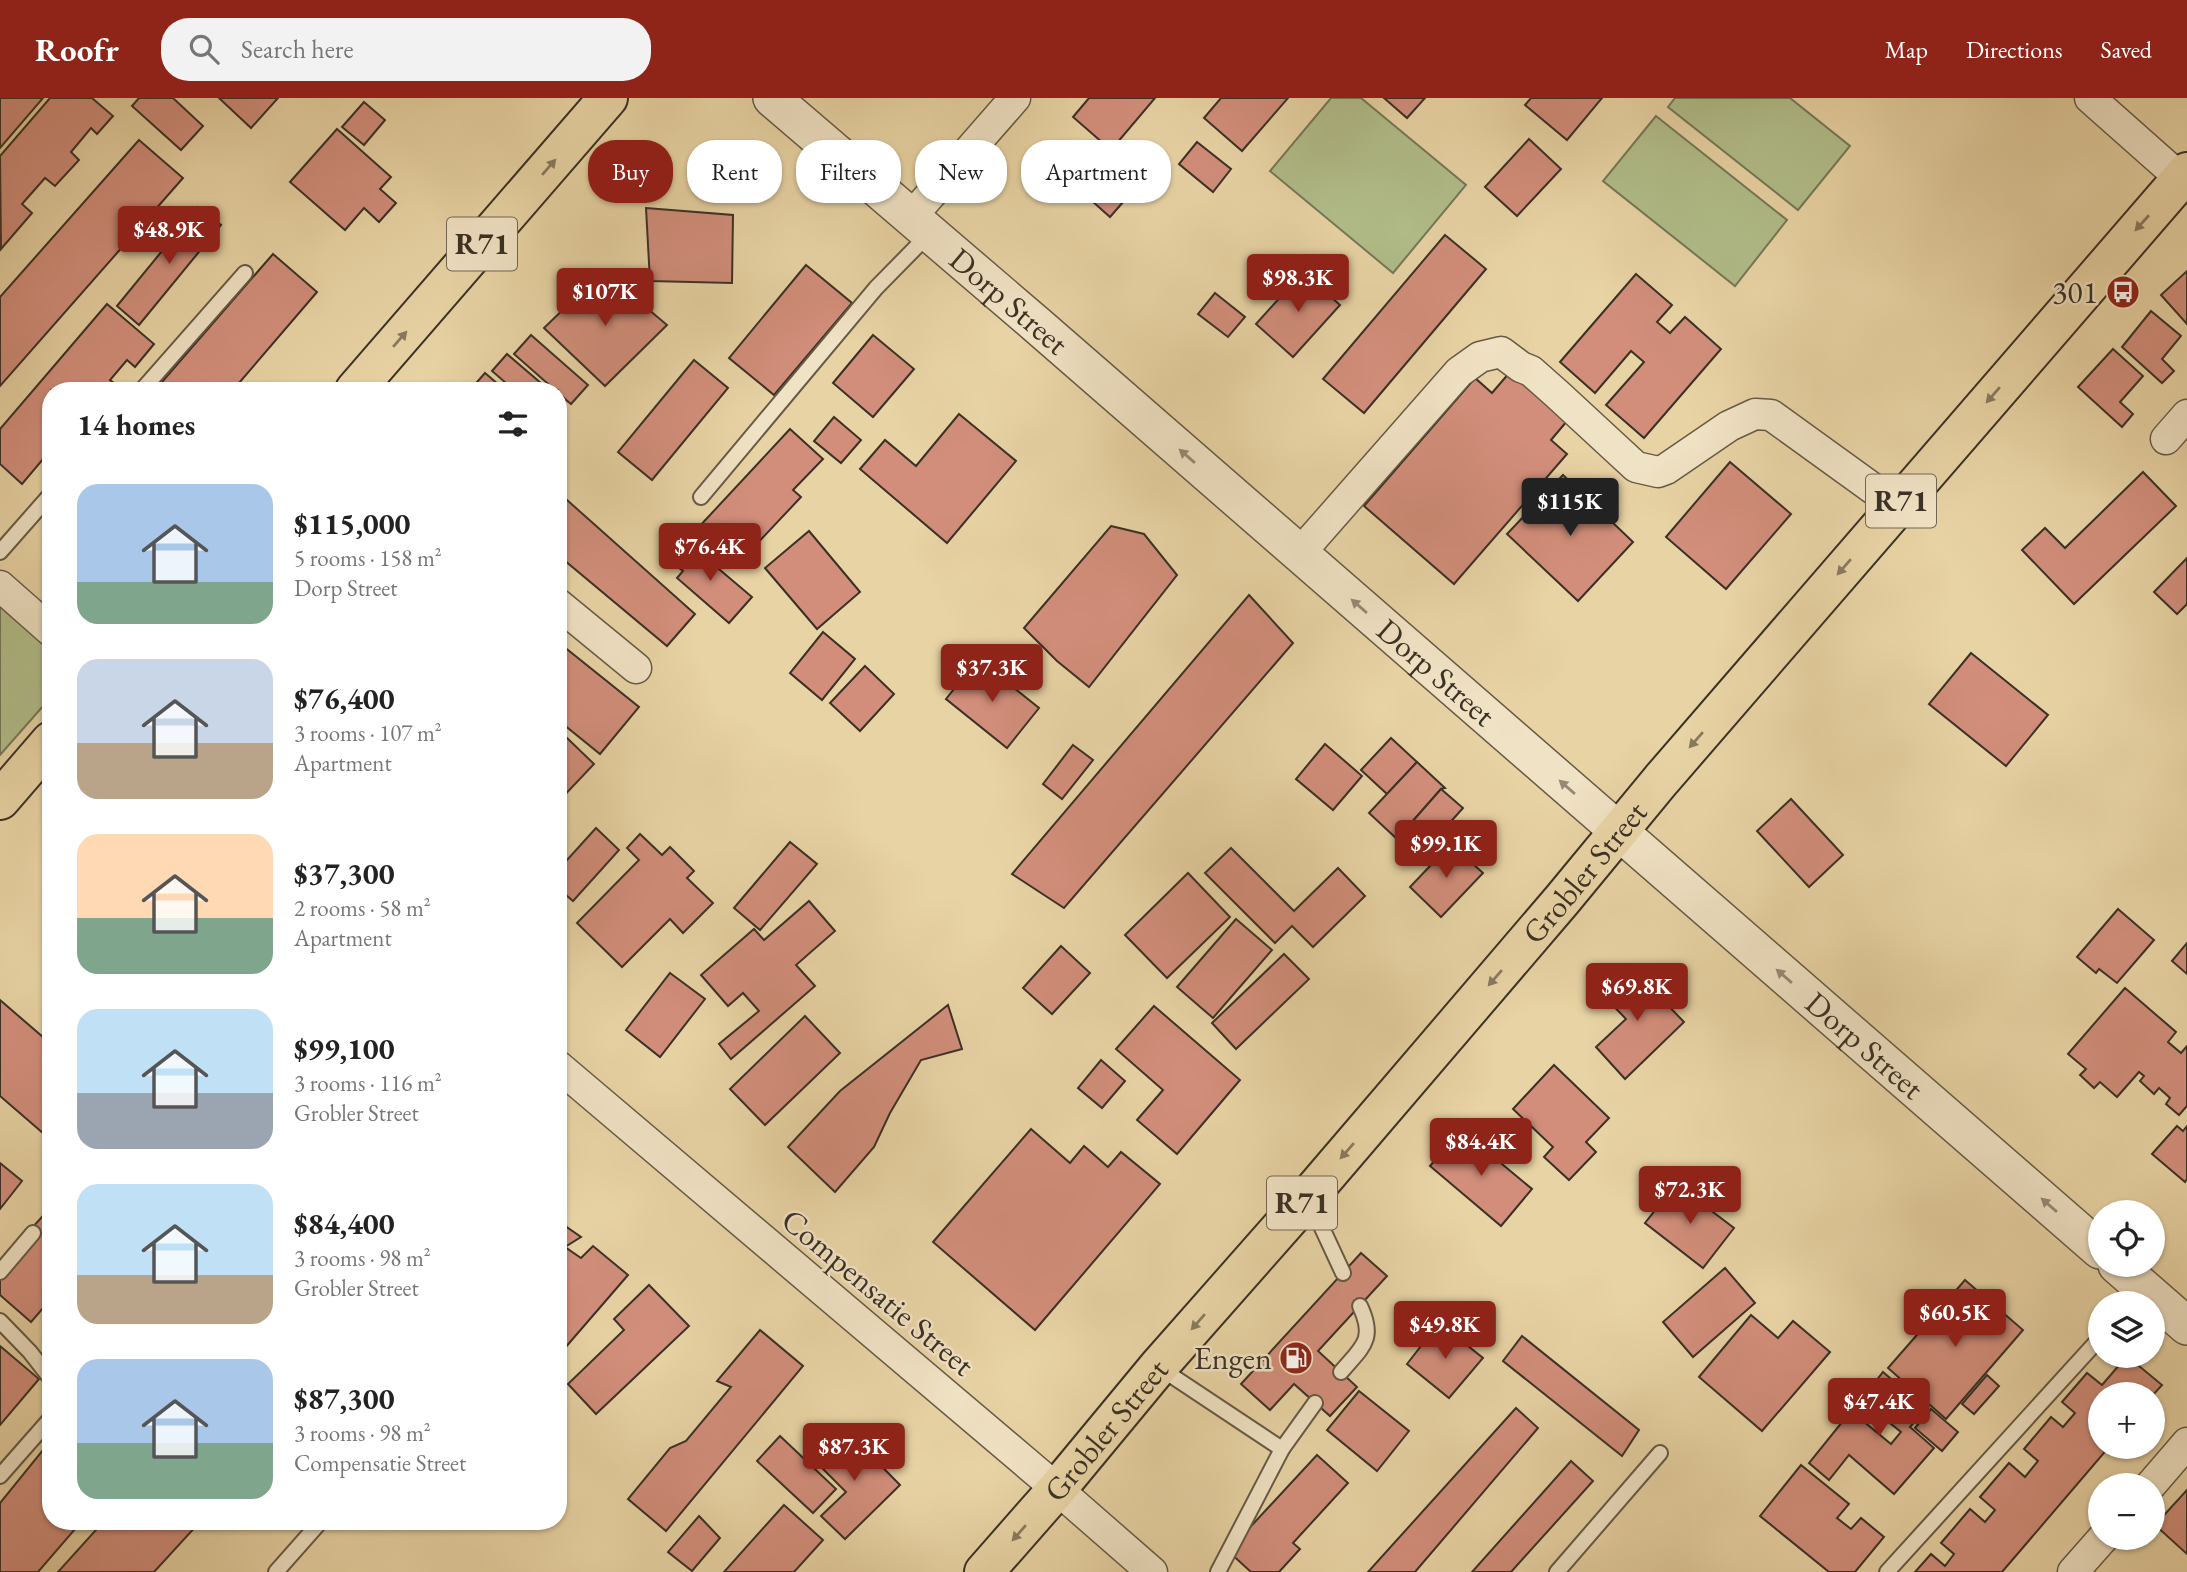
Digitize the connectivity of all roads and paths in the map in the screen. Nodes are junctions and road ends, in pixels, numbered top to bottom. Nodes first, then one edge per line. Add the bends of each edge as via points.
1 (608, 98) edge
2 (772, 98) edge
3 (1015, 98) edge
4 (2090, 98) edge
5 (2185, 178) edge
6 (921, 225) junction
7 (245, 273) dead end
8 (149, 382) edge
9 (362, 382) edge
10 (2187, 415) edge
11 (2166, 439) dead end
12 (701, 498) dead end
13 (42, 504) edge
14 (1897, 506) junction
15 (0, 552) edge
16 (1299, 554) junction
17 (0, 586) edge
18 (567, 611) edge
19 (42, 623) edge
20 (636, 668) dead end
21 (42, 751) edge
22 (0, 800) edge
23 (1619, 832) junction
24 (567, 1074) edge
25 (1308, 1197) junction
26 (33, 1233) dead end
27 (2088, 1240) edge
28 (0, 1272) edge
29 (1343, 1273) dead end
30 (2127, 1277) edge
31 (1360, 1306) dead end
32 (0, 1321) edge
33 (2187, 1326) edge
34 (2088, 1351) edge
35 (42, 1365) edge
36 (1158, 1367) junction
37 (1341, 1372) dead end
38 (1315, 1403) dead end
39 (42, 1428) edge
40 (2187, 1444) edge
41 (1282, 1449) junction
42 (1660, 1453) dead end
43 (2161, 1473) edge
44 (0, 1476) edge
45 (1057, 1489) junction
46 (313, 1530) edge
47 (2092, 1550) edge
48 (276, 1572) edge
49 (984, 1572) edge
50 (1152, 1572) edge
51 (1218, 1572) edge
52 (1557, 1572) edge
53 (1887, 1572) edge
54 (2073, 1572) edge

9 -> 1 main road, R71
2 - 6 street, Dorp Street
3 - 6 street
4 - 5 street
5 -> 14 main road, Grobler Street / R71
6 - 12 lane via 876,288
16 -> 6 street, Dorp Street
7 - 8 lane
10 - 11 street
13 - 15 lane
14 - 16 street via 1771,415 1755,414 1729,426 1658,472 1636,467 1540,379 1501,352 1480,357 1459,372
14 -> 23 main road, Grobler Street / R71
23 -> 16 street, Dorp Street
17 - 19 street
18 - 20 street
21 - 22 main road
23 -> 25 main road, Grobler Street / R71
27 -> 23 street, Dorp Street
24 - 45 street, Compensatie Street
25 - 29 lane
25 -> 36 main road, Grobler Street / R71
26 - 28 lane
30 - 33 street via 2141,1293
31 - 37 lane via 1368,1334
32 - 35 lane
34 - 53 lane
36 - 41 lane
36 - 45 main road, Grobler Street / R71
38 - 41 lane
39 - 44 lane
40 - 43 street
41 - 51 lane
42 - 52 lane
45 -> 49 main road, Grobler Street / R71
45 - 50 street, Compensatie Street
46 - 48 lane
47 - 54 street

